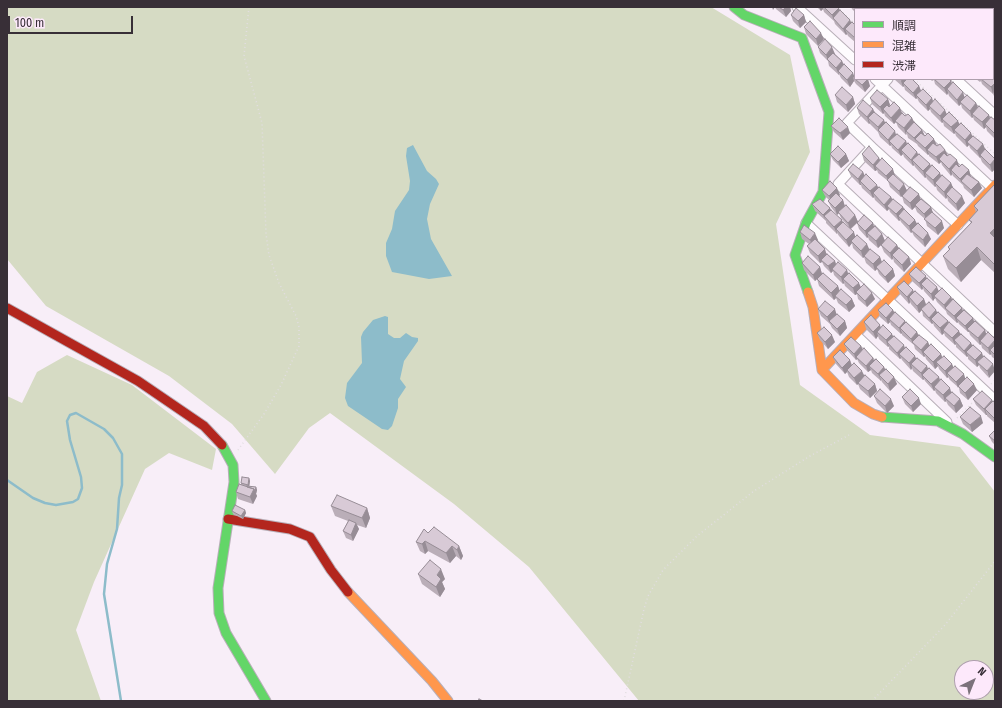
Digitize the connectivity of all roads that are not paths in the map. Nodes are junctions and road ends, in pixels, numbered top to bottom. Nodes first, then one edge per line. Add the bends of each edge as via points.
1 (734, 7) edge
2 (797, 7) edge
3 (854, 59) edge
4 (957, 80) edge
5 (882, 81) edge
6 (995, 115) edge
7 (872, 147) junction
8 (994, 187) edge
9 (806, 223) junction
10 (958, 225) junction
11 (923, 264) junction
12 (888, 300) junction
13 (7, 308) edge
14 (995, 331) edge
15 (856, 335) junction
16 (822, 370) junction
17 (995, 400) edge
18 (952, 427) junction
19 (995, 457) edge
20 (228, 519) junction
21 (266, 701) edge
22 (448, 701) edge

1 - 9 street via 744,15 802,38 829,112 823,192
2 - 3 street
4 - 6 street
5 - 7 street via 848,123
5 - 8 street
7 - 10 street
7 - 11 street via 838,184
8 - 10 street
9 - 12 street
9 - 16 street via 795,255 813,307
10 - 11 street
11 - 12 street
11 - 14 street
12 - 15 street
12 - 17 street
13 - 20 street via 108,362 182,410 218,438 233,465 234,482
15 - 16 street
15 - 18 street
16 - 18 street via 854,403 873,414 931,420
18 - 19 street
20 - 21 street via 218,588 220,614 226,633
20 - 22 street via 290,529 310,537 331,570 358,604

